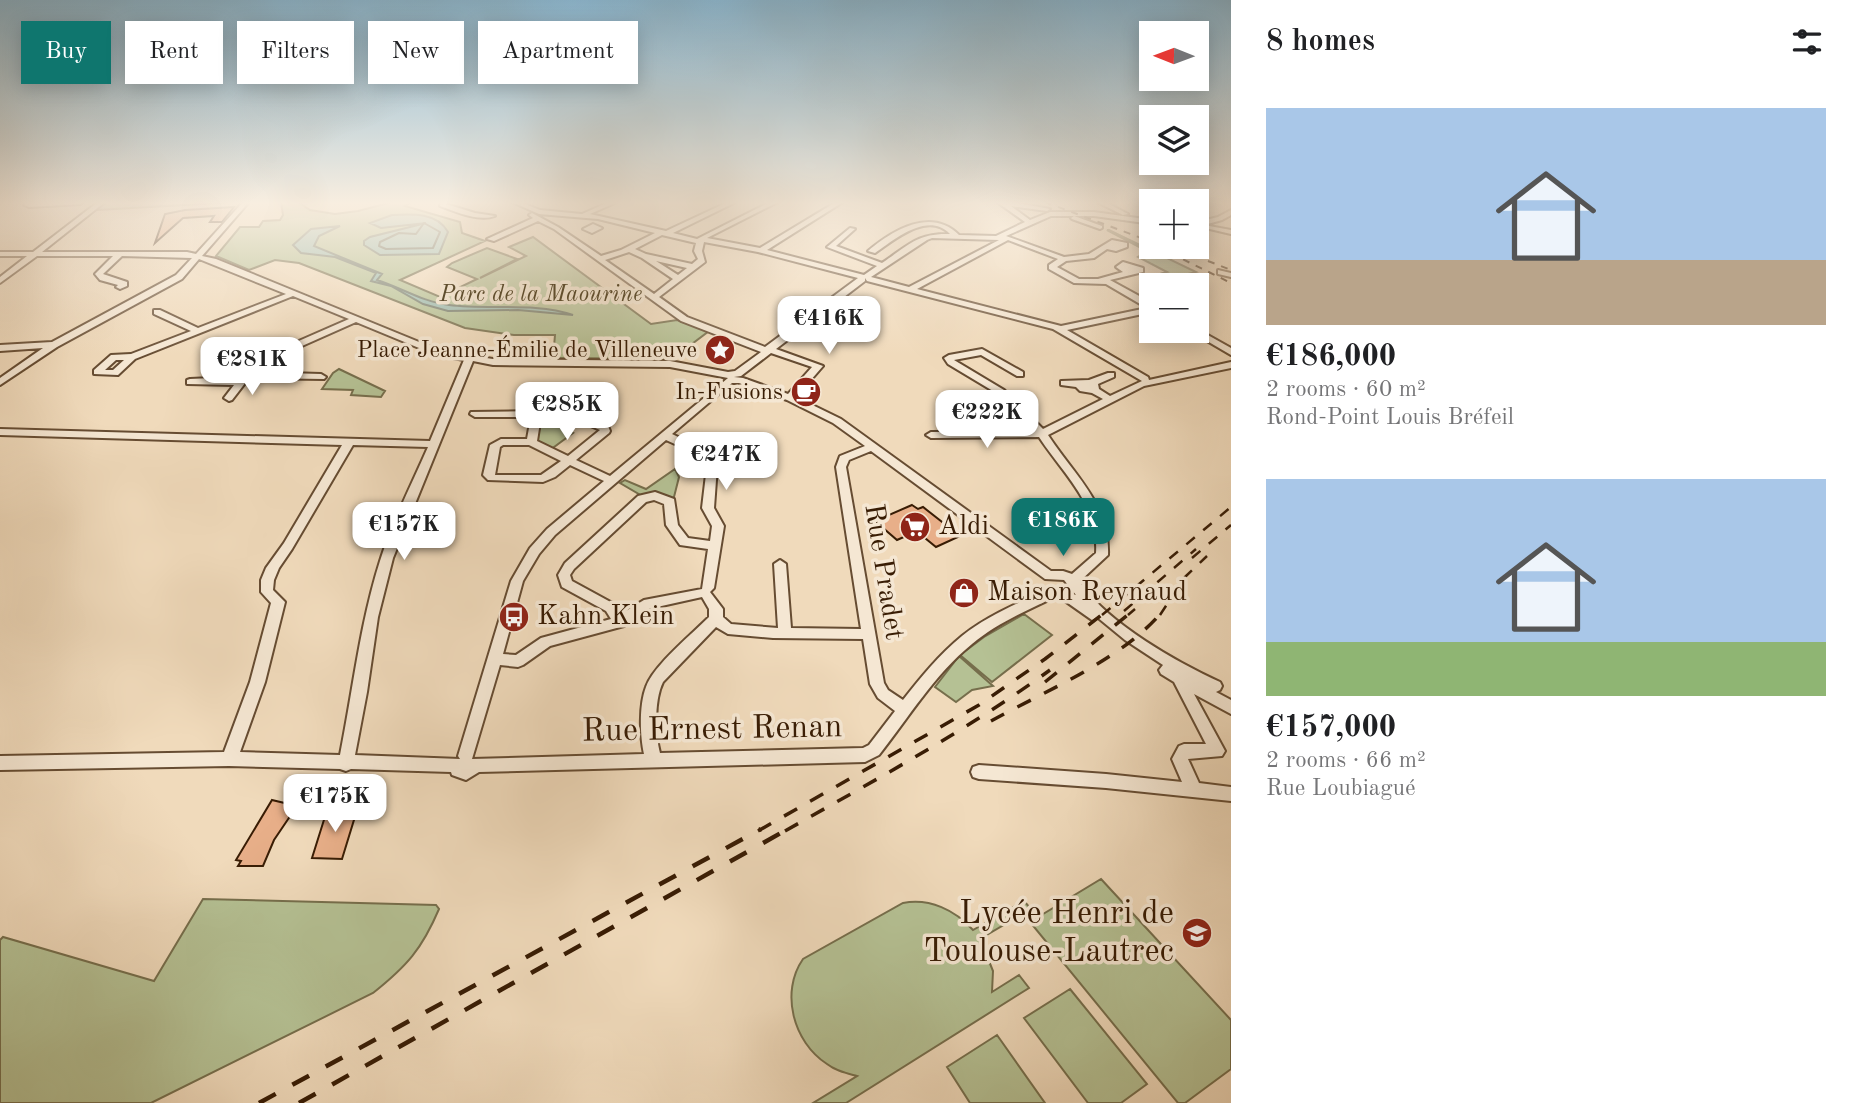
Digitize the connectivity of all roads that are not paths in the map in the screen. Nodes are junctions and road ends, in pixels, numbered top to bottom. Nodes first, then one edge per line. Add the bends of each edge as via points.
1 (80, 253) edge
2 (121, 253) edge
3 (149, 253) edge
4 (200, 253) edge
5 (591, 253) edge
6 (618, 253) edge
7 (638, 253) edge
8 (700, 253) edge
9 (770, 253) edge
10 (849, 253) edge
11 (900, 253) edge
12 (974, 253) edge
13 (1046, 253) edge
14 (1096, 253) edge
15 (0, 254) edge
16 (34, 254) junction
17 (644, 256) junction
18 (197, 257) junction
19 (599, 259) junction
20 (1062, 260) junction
21 (882, 265) junction
22 (694, 267) junction
23 (1221, 272) dead end
24 (1130, 273) dead end
25 (1231, 275) edge
26 (864, 278) junction
27 (679, 279) junction
28 (1101, 280) junction
29 (0, 281) edge
30 (120, 288) dead end
31 (910, 289) junction
32 (292, 294) junction
33 (653, 298) junction
34 (1139, 301) edge
35 (1139, 311) edge
36 (158, 312) dead end
37 (354, 320) junction
38 (1060, 329) junction
39 (198, 331) junction
40 (721, 333) joint
41 (1209, 340) edge
42 (54, 345) junction
43 (755, 345) joint
44 (0, 348) edge
45 (768, 349) junction
46 (1231, 352) edge
47 (132, 357) dead end
48 (469, 360) junction
49 (254, 364) junction
50 (1231, 365) edge
51 (1020, 374) dead end
52 (1111, 375) dead end
53 (321, 377) dead end
54 (734, 377) junction
55 (244, 379) junction
56 (1147, 379) junction
57 (215, 381) junction
58 (0, 382) edge
59 (190, 382) dead end
60 (1086, 386) junction
61 (1067, 387) dead end
62 (229, 398) dead end
63 (790, 398) junction
64 (1111, 400) junction
65 (538, 413) junction
66 (475, 414) dead end
67 (0, 432) edge
68 (1042, 434) junction
69 (665, 435) junction
70 (931, 435) dead end
71 (349, 442) junction
72 (532, 442) junction
73 (434, 444) junction
74 (872, 447) junction
75 (569, 461) junction
76 (612, 481) junction
77 (715, 545) junction
78 (780, 564) dead end
79 (1049, 576) junction
80 (1074, 590) junction
81 (705, 592) junction
82 (1052, 593) junction
83 (716, 619) junction
84 (619, 622) junction
85 (785, 632) junction
86 (869, 634) junction
87 (495, 659) junction
88 (1178, 675) junction
89 (1215, 686) dead end
90 (1231, 708) edge
91 (906, 710) junction
92 (229, 759) junction
93 (654, 761) junction
94 (466, 762) junction
95 (0, 763) edge
96 (346, 764) junction
97 (979, 772) dead end
98 (1194, 790) junction
99 (1229, 794) dead end

1 - 16 street
2 - 30 street via 99,274 124,284
3 - 18 street
4 - 18 street
5 - 19 street
6 - 19 street
7 - 17 street
8 - 22 street via 703,258
9 - 26 street
10 - 21 street
11 - 21 street
12 - 31 street
13 - 20 street
14 - 20 street
15 - 16 street
16 - 29 street
17 - 22 street
17 - 27 street
18 - 32 street
18 - 42 street via 179,276
19 - 33 street
20 - 28 street via 1052,267 1069,279
21 - 26 street
22 - 27 street
23 - 25 street
24 - 28 street
26 - 31 street
26 - 45 street
27 - 33 street
28 - 34 street
31 - 38 street
32 - 37 street
32 - 39 street
33 - 40 street via 684,319
35 - 38 street
36 - 39 street
37 - 48 street via 426,349
37 - 49 street
38 - 56 street
39 - 47 street
40 - 43 street
41 - 46 street
42 - 44 street
42 - 58 street
43 - 45 street
45 - 54 street
45 - 63 street via 818,366
48 - 54 street via 670,364
48 - 73 street
49 - 55 street
49 - 57 street via 234,358
50 - 56 street via 1173,379
51 - 68 street via 992,372 1007,397
52 - 60 street
53 - 55 street
54 - 63 street
54 - 69 street
55 - 57 street
55 - 62 street
56 - 64 street
57 - 59 street
60 - 61 street
60 - 64 street
63 - 74 street via 826,414
64 - 68 street
65 - 66 street
65 - 72 street
65 - 75 street via 566,412 604,428
67 - 71 street
68 - 70 street
68 - 80 street via 1101,527 1102,555
69 - 76 street
69 - 77 street via 709,460 708,508 718,526
71 - 73 street
71 - 92 street via 268,578 267,592 278,602 274,622 243,728
72 - 75 street
72 - 75 street via 495,445 489,475 543,479
73 - 96 street via 387,558 371,617
74 - 79 street
74 - 86 street, Rue Pradet via 844,458 841,467
75 - 76 street
76 - 87 street via 551,532 527,562
77 - 81 street
77 - 84 street via 684,542 672,525 670,502 655,496 642,499 564,575 567,584 611,608
78 - 85 street
79 - 80 street via 1063,575
79 - 82 street via 1045,583
80 - 82 street
80 - 88 street
81 - 83 street via 716,609
81 - 84 street via 643,605
82 - 91 street, Rue Ernest Renan via 1012,611 967,640
83 - 85 street via 727,629
83 - 93 street via 652,689 648,736
84 - 87 street via 546,642 518,661
85 - 86 street
86 - 91 street, Rue Pradet via 880,690
87 - 94 street
88 - 89 street
88 - 90 street
88 - 98 street via 1217,751 1184,751 1180,759
91 - 93 street, Rue Ernest Renan via 874,750 860,756
92 - 95 street, Rue Ernest Renan
92 - 96 street, Rue Ernest Renan
93 - 94 street, Rue Ernest Renan
94 - 96 street, Rue Ernest Renan
97 - 98 street
98 - 99 street

